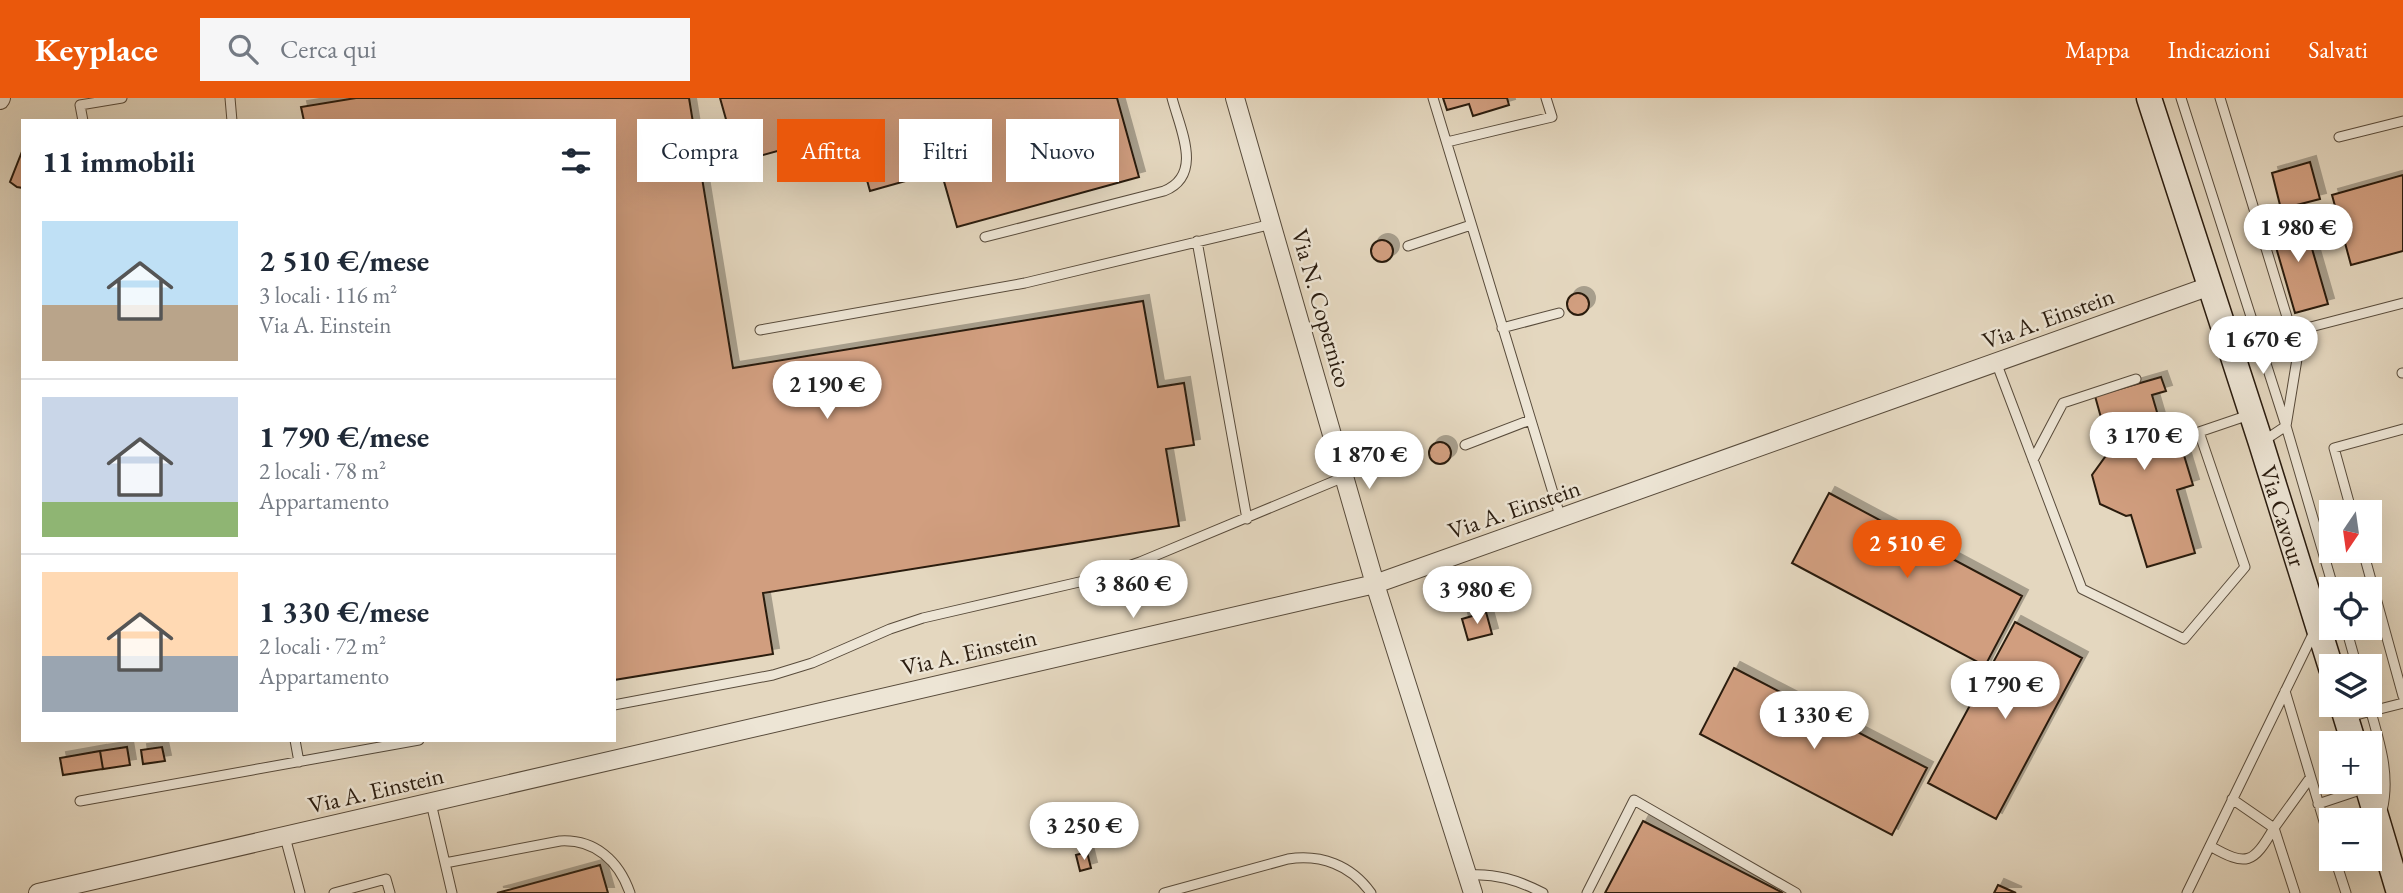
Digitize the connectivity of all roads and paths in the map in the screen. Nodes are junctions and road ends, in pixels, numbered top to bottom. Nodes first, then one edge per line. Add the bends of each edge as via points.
1 (122, 98) edge
2 (230, 98) edge
3 (1172, 98) edge
4 (1235, 98) edge
5 (1433, 98) edge
6 (1546, 98) edge
7 (2149, 98) edge
8 (2181, 98) edge
9 (2220, 98) edge
10 (79, 102) edge
11 (232, 119) edge
12 (2403, 121) edge
13 (2339, 137) dead end
14 (1447, 142) junction
15 (1272, 223) junction
16 (1471, 225) junction
17 (985, 237) dead end
18 (1197, 241) junction
19 (1408, 246) dead end
20 (2210, 286) junction
21 (2403, 303) edge
22 (1559, 313) dead end
23 (1502, 328) junction
24 (760, 330) dead end
25 (2292, 334) junction
26 (1996, 362) junction
27 (2136, 379) dead end
28 (2252, 414) junction
29 (1530, 420) junction
30 (2286, 426) junction
31 (2403, 429) edge
32 (2261, 443) junction
33 (1465, 445) dead end
34 (2034, 460) junction
35 (1345, 477) junction
36 (2348, 500) edge
37 (1247, 519) junction
38 (1561, 519) junction
39 (2367, 564) edge
40 (2330, 577) edge
41 (1375, 584) junction
42 (2317, 624) junction
43 (2327, 654) edge
44 (2285, 691) junction
45 (2403, 696) edge
46 (2403, 702) edge
47 (616, 705) edge
48 (2382, 706) edge
49 (2372, 717) edge
50 (295, 742) edge
51 (408, 742) edge
52 (299, 762) junction
53 (2310, 778) junction
54 (2344, 794) edge
55 (2232, 799) junction
56 (80, 801) dead end
57 (431, 803) junction
58 (2318, 804) junction
59 (2319, 808) edge
60 (2382, 812) edge
61 (2274, 828) junction
62 (2382, 834) edge
63 (285, 837) junction
64 (2210, 846) junction
65 (445, 863) junction
66 (2339, 871) edge
67 (1467, 875) junction
68 (38, 893) edge
69 (300, 893) edge
70 (334, 893) edge
71 (390, 893) edge
72 (452, 893) edge
73 (630, 893) edge
74 (1164, 893) edge
75 (1371, 893) edge
76 (1473, 893) edge
77 (1543, 893) edge
78 (1587, 893) edge
79 (1796, 893) edge
80 (2187, 893) edge
81 (2295, 893) edge
82 (2346, 893) edge
83 (2399, 893) edge

1 - 10 lane
2 - 11 lane
3 - 17 lane via 1187,162 1177,184
4 - 15 street, Via N. Copernico
5 - 14 lane
6 - 14 lane via 1552,117
7 - 20 main road, Via Cavour
8 - 30 lane, Via Cavour
9 - 25 lane, Via Cavour
12 - 13 lane
14 - 16 lane
15 - 18 lane
15 - 35 street, Via N. Copernico
16 - 19 lane
16 - 23 lane
18 - 24 lane via 1014,285
18 - 37 lane
20 - 26 street, Via A. Einstein
20 - 28 main road, Via Cavour
21 - 25 lane
22 - 23 lane
23 - 29 lane
25 - 30 lane, Via Cavour via 2298,353
26 - 34 lane
26 - 38 street, Via A. Einstein
27 - 34 lane via 2063,403
28 - 32 main road, Via Cavour
28 - 34 lane via 2199,432 2245,568 2183,639 2082,589
29 - 33 lane
29 - 38 lane
30 - 32 lane, Via Cavour
30 - 40 lane, Via Cavour
31 - 36 lane via 2334,448
32 - 42 main road, Via Cavour
35 - 37 lane
35 - 41 street, Via N. Copernico
37 - 47 lane via 1088,580 907,623 786,671
38 - 41 street, Via A. Einstein
39 - 45 lane
41 - 57 street, Via A. Einstein
41 - 67 street, Via N. Copernico
42 - 43 main road, Via Cavour
42 - 44 lane
44 - 53 lane
44 - 55 lane
46 - 48 lane
49 - 60 lane via 2386,777
50 - 52 lane
51 - 52 lane
52 - 56 lane
53 - 58 lane
53 - 61 lane
54 - 58 lane
55 - 61 lane
55 - 64 lane
57 - 63 street, Via A. Einstein
57 - 65 lane
58 - 59 lane
61 - 64 lane via 2259,853 2248,859 2230,857
61 - 81 lane
62 - 83 main road
63 - 68 street, Via A. Einstein
63 - 69 lane
64 - 80 lane
65 - 72 lane
65 - 73 lane via 577,841 607,855
66 - 82 lane
67 - 76 street, Via N. Copernico
67 - 77 lane via 1496,875
70 - 71 lane via 386,879
74 - 75 lane via 1305,856 1347,869
78 - 79 lane via 1634,800

